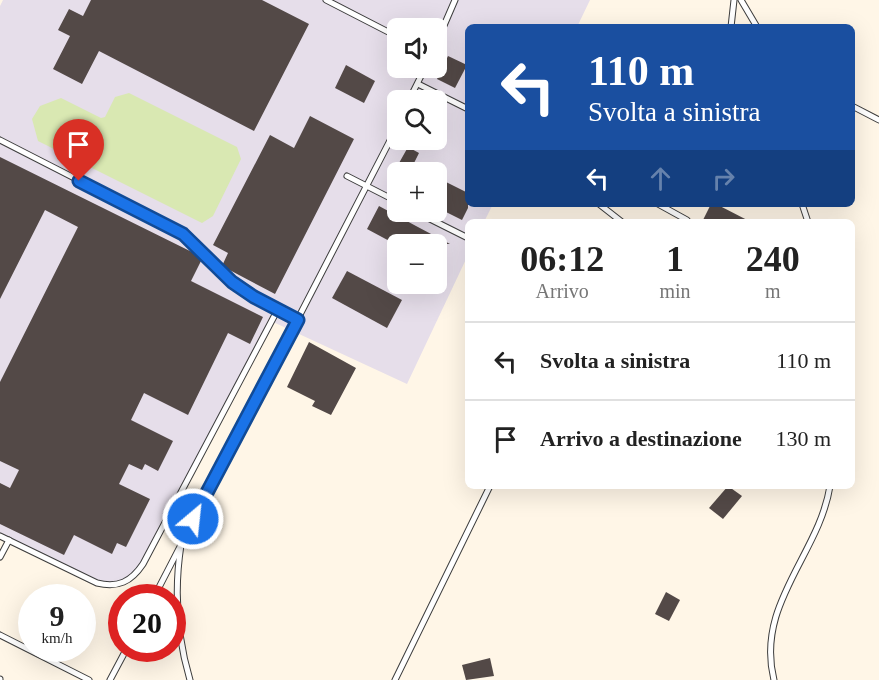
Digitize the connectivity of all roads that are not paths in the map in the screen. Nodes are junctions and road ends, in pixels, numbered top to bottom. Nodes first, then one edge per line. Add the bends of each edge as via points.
1 (326, 0) edge
2 (455, 0) edge
3 (734, 0) edge
4 (741, 0) edge
5 (447, 19) edge
6 (731, 24) edge
7 (755, 24) edge
8 (387, 31) edge
9 (421, 78) edge
10 (418, 84) junction
11 (415, 90) edge
12 (465, 108) edge
13 (855, 108) edge
14 (879, 120) edge
15 (0, 140) edge
16 (387, 147) edge
17 (347, 176) dead end
18 (367, 187) junction
19 (387, 197) edge
20 (603, 207) edge
21 (663, 207) edge
22 (618, 219) edge
23 (685, 219) edge
24 (436, 222) edge
25 (465, 236) edge
26 (278, 309) junction
27 (298, 320) junction
28 (489, 489) edge
29 (829, 489) edge
30 (0, 536) edge
31 (182, 539) junction
32 (9, 540) junction
33 (0, 557) edge
34 (160, 584) edge
35 (0, 635) edge
36 (120, 662) edge
37 (88, 680) edge
38 (110, 680) edge
39 (190, 680) edge
40 (395, 680) edge
41 (774, 680) edge

1 - 8 lane
2 - 5 lane
3 - 6 lane
4 - 7 lane
9 - 10 lane
10 - 11 lane
10 - 12 lane
13 - 14 lane
15 - 26 lane via 178,231 232,282
16 - 18 lane
17 - 18 lane
18 - 19 lane
18 - 27 lane
20 - 22 lane
21 - 23 lane
24 - 25 lane
26 - 27 lane
26 - 32 lane via 149,554 133,577 115,585 97,583
27 - 31 lane
28 - 40 lane
29 - 41 lane via 772,626 769,649
30 - 32 lane
31 - 34 lane
31 - 39 lane via 177,601
32 - 33 lane
35 - 37 lane
36 - 38 lane

